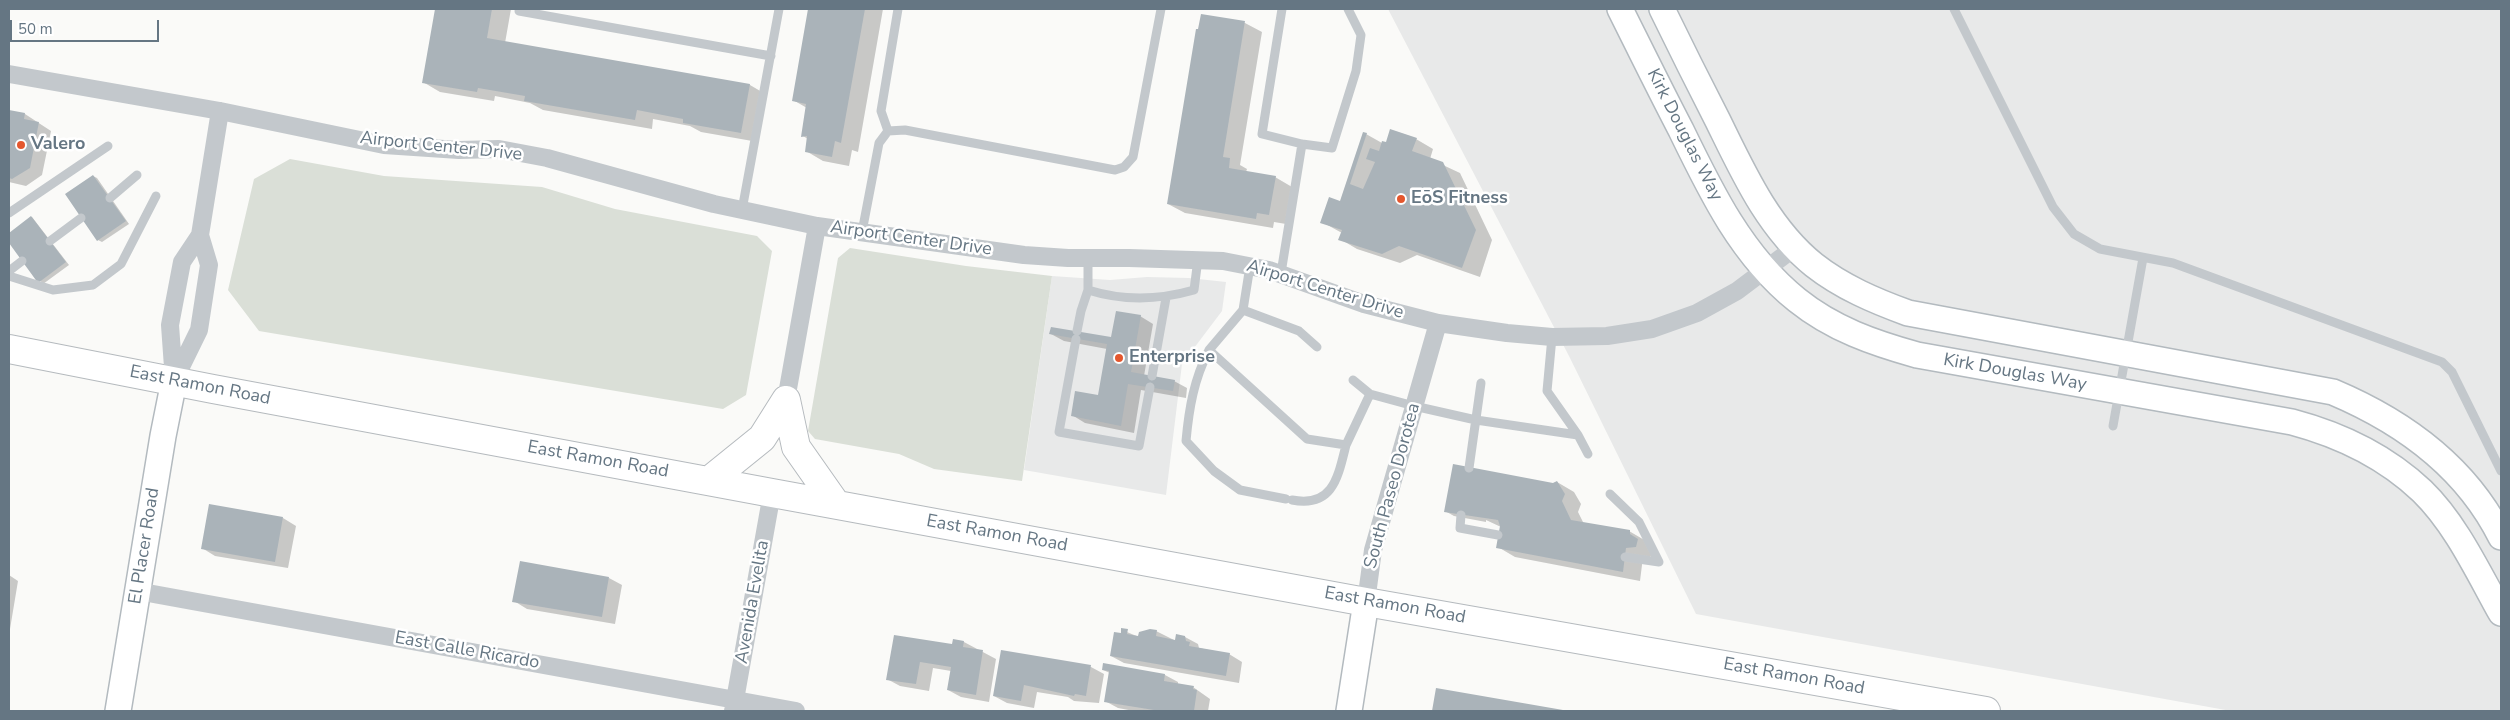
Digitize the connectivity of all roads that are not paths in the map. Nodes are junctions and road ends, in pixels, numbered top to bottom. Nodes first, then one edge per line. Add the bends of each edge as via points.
1 (520, 9) edge
2 (779, 9) edge
3 (898, 9) edge
4 (1161, 9) edge
5 (1282, 9) edge
6 (1348, 9) edge
7 (1620, 9) edge
8 (1662, 9) edge
9 (1954, 9) edge
10 (771, 56) junction
11 (9, 74) edge
12 (220, 111) junction
13 (888, 131) junction
14 (1302, 144) junction
15 (108, 146) dead end
16 (137, 175) dead end
17 (156, 196) dead end
18 (110, 198) dead end
19 (742, 210) junction
20 (9, 213) edge
21 (82, 218) dead end
22 (817, 226) junction
23 (862, 232) junction
24 (200, 235) junction
25 (50, 241) dead end
26 (1794, 248) junction
27 (1088, 258) junction
28 (2143, 258) junction
29 (1198, 259) junction
30 (22, 261) dead end
31 (1250, 266) junction
32 (1766, 270) junction
33 (9, 271) edge
34 (1280, 273) junction
35 (9, 276) edge
36 (1088, 290) junction
37 (1166, 298) junction
38 (1243, 310) junction
39 (1438, 323) junction
40 (1552, 337) junction
41 (1317, 347) dead end
42 (9, 349) edge
43 (1209, 350) junction
44 (2126, 353) junction
45 (1152, 376) dead end
46 (1354, 380) dead end
47 (174, 381) junction
48 (1481, 383) dead end
49 (1150, 387) dead end
50 (2119, 391) junction
51 (1370, 394) junction
52 (786, 400) junction
53 (1414, 406) junction
54 (1476, 420) junction
55 (2113, 426) dead end
56 (1578, 435) junction
57 (1346, 445) junction
58 (1588, 454) dead end
59 (1469, 468) dead end
60 (2501, 471) edge
61 (710, 480) junction
62 (772, 493) junction
63 (1610, 494) dead end
64 (836, 504) junction
65 (1461, 516) dead end
66 (1498, 535) dead end
67 (2501, 537) edge
68 (1625, 557) dead end
69 (137, 591) junction
70 (1366, 602) junction
71 (2501, 613) edge
72 (734, 706) edge
73 (1972, 710) edge
74 (118, 711) edge
75 (796, 711) edge
76 (1349, 711) edge

1 - 10 lane
2 - 10 lane
3 - 13 lane via 880,111
4 - 13 lane via 1133,157 1124,167 1115,170 904,130
5 - 14 lane via 1262,134
6 - 14 lane via 1361,35 1356,71 1332,148
7 - 32 street, Kirk Douglas Way via 1713,194 1737,235
8 - 26 street, Kirk Douglas Way via 1746,179
9 - 28 lane via 2054,207 2074,234 2100,249
10 - 19 lane
11 - 12 street, Airport Center Drive
12 - 19 street, Airport Center Drive via 384,145 499,149 546,158
12 - 24 street, El Placer Road
13 - 23 lane via 879,143
14 - 34 lane
15 - 20 lane
16 - 18 lane
17 - 35 lane via 121,264 93,285 53,290
19 - 22 street, Airport Center Drive
21 - 25 lane
22 - 23 street, Airport Center Drive
22 - 52 street
23 - 27 street, Airport Center Drive via 1024,255
24 - 47 street, El Placer Road via 182,262 170,325
24 - 47 street, El Placer Road via 208,265 199,330
26 - 32 street, Airport Center Drive
26 - 44 street, Kirk Douglas Way via 1839,282 1908,313
27 - 29 street, Airport Center Drive
27 - 36 lane
28 - 44 lane
28 - 60 lane via 2173,263 2442,362 2452,372
29 - 31 street, Airport Center Drive
29 - 37 lane via 1194,290
30 - 33 lane
31 - 34 street, Airport Center Drive
31 - 38 lane
32 - 40 street, Airport Center Drive via 1737,291 1697,312 1652,329 1607,336
32 - 50 street, Kirk Douglas Way via 1797,300 1828,322 1869,341 1917,355
34 - 39 street, Airport Center Drive via 1364,304
36 - 37 lane via 1109,297
36 - 49 lane via 1081,311 1059,432 1139,446
37 - 45 lane
38 - 41 lane via 1299,331
38 - 43 lane
39 - 40 street, Airport Center Drive
39 - 53 street, South Paseo Dorotea
40 - 56 lane via 1542,391
42 - 47 main road, East Ramon Road
43 - 57 lane via 1307,439
43 - 57 lane via 1197,373 1188,412 1186,441 1214,470 1240,490 1306,502 1328,494
44 - 50 lane
44 - 67 street, Kirk Douglas Way via 2298,384 2333,392 2363,404 2439,455 2479,499
46 - 51 lane
47 - 61 main road, East Ramon Road
47 - 69 street, El Placer Road
48 - 54 lane
50 - 55 lane
50 - 71 street, Kirk Douglas Way via 2292,422 2329,432 2362,447 2394,467 2423,492 2453,530
51 - 53 lane
51 - 57 lane
52 - 61 main road via 762,438
52 - 64 main road via 796,447
53 - 54 lane
53 - 70 street, South Paseo Dorotea via 1373,550
54 - 56 lane
54 - 59 lane
56 - 58 lane
61 - 62 main road, East Ramon Road
62 - 64 main road, East Ramon Road
62 - 72 street, Avenida Evelita
63 - 68 lane via 1639,522 1659,562
64 - 70 main road, East Ramon Road
65 - 66 lane via 1460,528
69 - 72 street, East Calle Ricardo
69 - 74 street, El Placer Road
70 - 73 main road, East Ramon Road
70 - 76 street, South Paseo Dorotea
72 - 75 street, East Calle Ricardo

